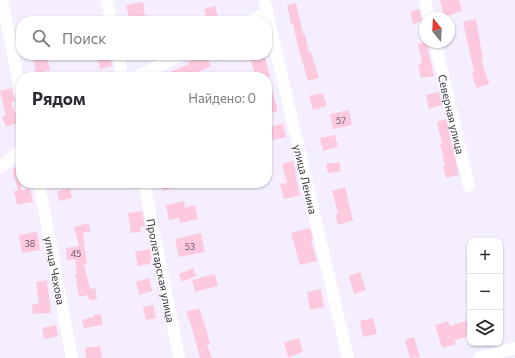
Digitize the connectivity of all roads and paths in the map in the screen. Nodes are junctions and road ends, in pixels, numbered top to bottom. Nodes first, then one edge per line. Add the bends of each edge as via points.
1 (2, 0) edge
2 (107, 0) edge
3 (425, 0) edge
4 (266, 4) edge
5 (428, 12) edge
6 (110, 16) edge
7 (255, 16) edge
8 (269, 16) edge
9 (272, 30) edge
10 (436, 48) edge
11 (119, 60) edge
12 (171, 60) edge
13 (17, 72) edge
14 (121, 72) edge
15 (146, 72) edge
16 (16, 155) edge
17 (0, 167) edge
18 (469, 186) dead end
19 (40, 188) edge
20 (145, 188) edge
21 (515, 348) edge
22 (486, 357) edge
23 (72, 358) edge
24 (179, 358) edge
25 (348, 358) edge

1 - 13 street
2 - 6 street
3 - 5 street
4 - 7 street
4 - 8 street, улица Ленина
9 - 25 street, улица Ленина
10 - 18 street, Северная улица
11 - 14 street
12 - 15 street
16 - 17 street
19 - 23 street, улица Чехова
20 - 24 street, Пролетарская улица
21 - 22 street

